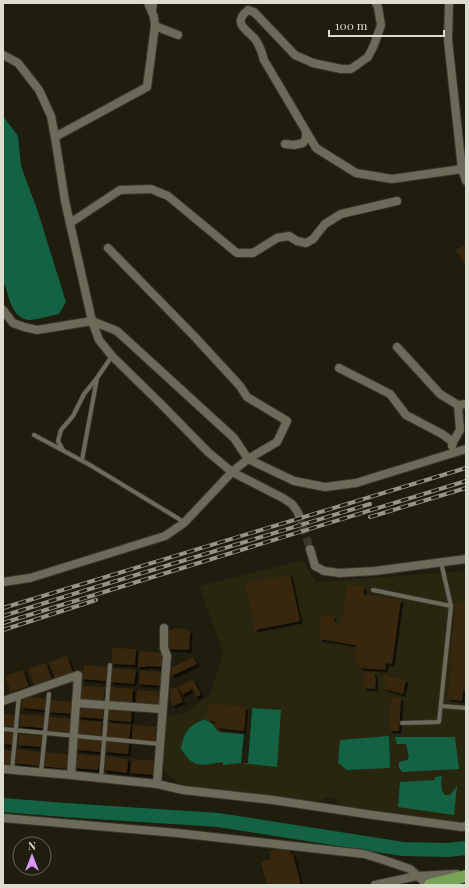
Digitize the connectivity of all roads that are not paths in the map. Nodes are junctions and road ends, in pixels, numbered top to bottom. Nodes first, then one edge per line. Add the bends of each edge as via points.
1 (148, 3) edge
2 (155, 3) edge
3 (376, 3) edge
4 (449, 3) edge
5 (154, 17) junction
6 (155, 26) junction
7 (178, 36) dead end
8 (3, 55) edge
9 (306, 132) junction
10 (56, 136) junction
11 (285, 144) dead end
12 (462, 169) junction
13 (466, 181) edge
14 (397, 201) dead end
15 (70, 223) junction
16 (108, 248) dead end
17 (3, 310) edge
18 (92, 321) junction
19 (397, 347) dead end
20 (112, 356) junction
21 (339, 368) dead end
22 (97, 378) junction
23 (462, 405) edge
24 (34, 435) dead end
25 (453, 442) junction
26 (466, 449) edge
27 (63, 450) junction
28 (449, 454) junction
29 (248, 458) junction
30 (82, 460) junction
31 (232, 472) junction
32 (299, 516) tunnel mouth
33 (184, 523) junction
34 (310, 549) tunnel mouth
35 (466, 559) edge
36 (441, 562) junction
37 (3, 582) edge
38 (373, 590) dead end
39 (450, 606) junction
40 (164, 628) dead end
41 (110, 665) dead end
42 (49, 694) dead end
43 (19, 695) junction
44 (3, 701) edge
45 (76, 703) junction
46 (107, 705) junction
47 (441, 706) junction
48 (466, 708) edge
49 (162, 710) junction
50 (402, 723) dead end
51 (3, 729) edge
52 (16, 730) junction
53 (45, 733) junction
54 (74, 736) junction
55 (104, 739) junction
56 (160, 744) junction
57 (3, 769) edge
58 (12, 770) junction
59 (42, 772) junction
60 (71, 775) junction
61 (101, 778) junction
62 (157, 784) junction
63 (3, 818) edge
64 (466, 826) edge
65 (466, 875) edge
66 (417, 876) junction
67 (375, 885) edge
68 (429, 885) edge

1 - 5 street
2 - 5 lane
3 - 9 street via 381,25 374,44 368,57 351,69 313,63 295,55 254,12 248,10 242,15 241,26 261,48 264,60
4 - 12 street via 448,40
5 - 6 street
6 - 7 street
6 - 10 street via 146,88
8 - 10 street via 18,63 39,90 51,116
9 - 11 street via 303,143
9 - 12 street via 316,148 356,173 392,179
10 - 15 street
12 - 13 street
14 - 15 street via 341,214 325,224 313,239 306,243 289,236 277,238 253,252 237,253 168,196 151,189 120,190
15 - 18 street
16 - 29 street via 194,336 247,397 287,421 277,442
17 - 18 street via 13,322 24,328 37,330
18 - 20 street via 99,340
18 - 29 street via 117,331 234,438
19 - 23 street via 440,394
20 - 22 lane
20 - 31 street via 208,452
21 - 25 street via 390,394 406,415
22 - 27 lane via 61,430 58,441
22 - 30 lane
23 - 25 street via 460,430
24 - 27 lane
25 - 28 street
26 - 28 street
27 - 30 lane
28 - 29 street via 356,483 325,487 294,481
29 - 31 street
30 - 33 lane
31 - 32 street via 292,504
31 - 33 street
33 - 37 street via 165,536 30,578
34 - 36 street via 315,566 324,571 340,573
35 - 36 street
36 - 39 lane
38 - 39 lane
39 - 47 lane
40 - 49 street via 164,648 167,656
41 - 46 lane
42 - 53 lane
43 - 44 street
43 - 45 street via 78,675
43 - 52 lane
45 - 46 street
45 - 54 street
46 - 49 street
46 - 55 lane
47 - 48 lane
47 - 50 lane via 439,722
49 - 56 street
51 - 52 lane
52 - 53 lane
52 - 58 lane
53 - 54 lane
53 - 59 lane
54 - 55 lane
54 - 60 street
55 - 56 lane
55 - 61 lane
56 - 62 street
57 - 58 street
58 - 59 street
59 - 60 street
60 - 61 street
61 - 62 street
62 - 64 street via 183,790
63 - 66 street via 177,833 364,854 410,869
65 - 66 street
65 - 68 highway
66 - 67 street
66 - 68 street

